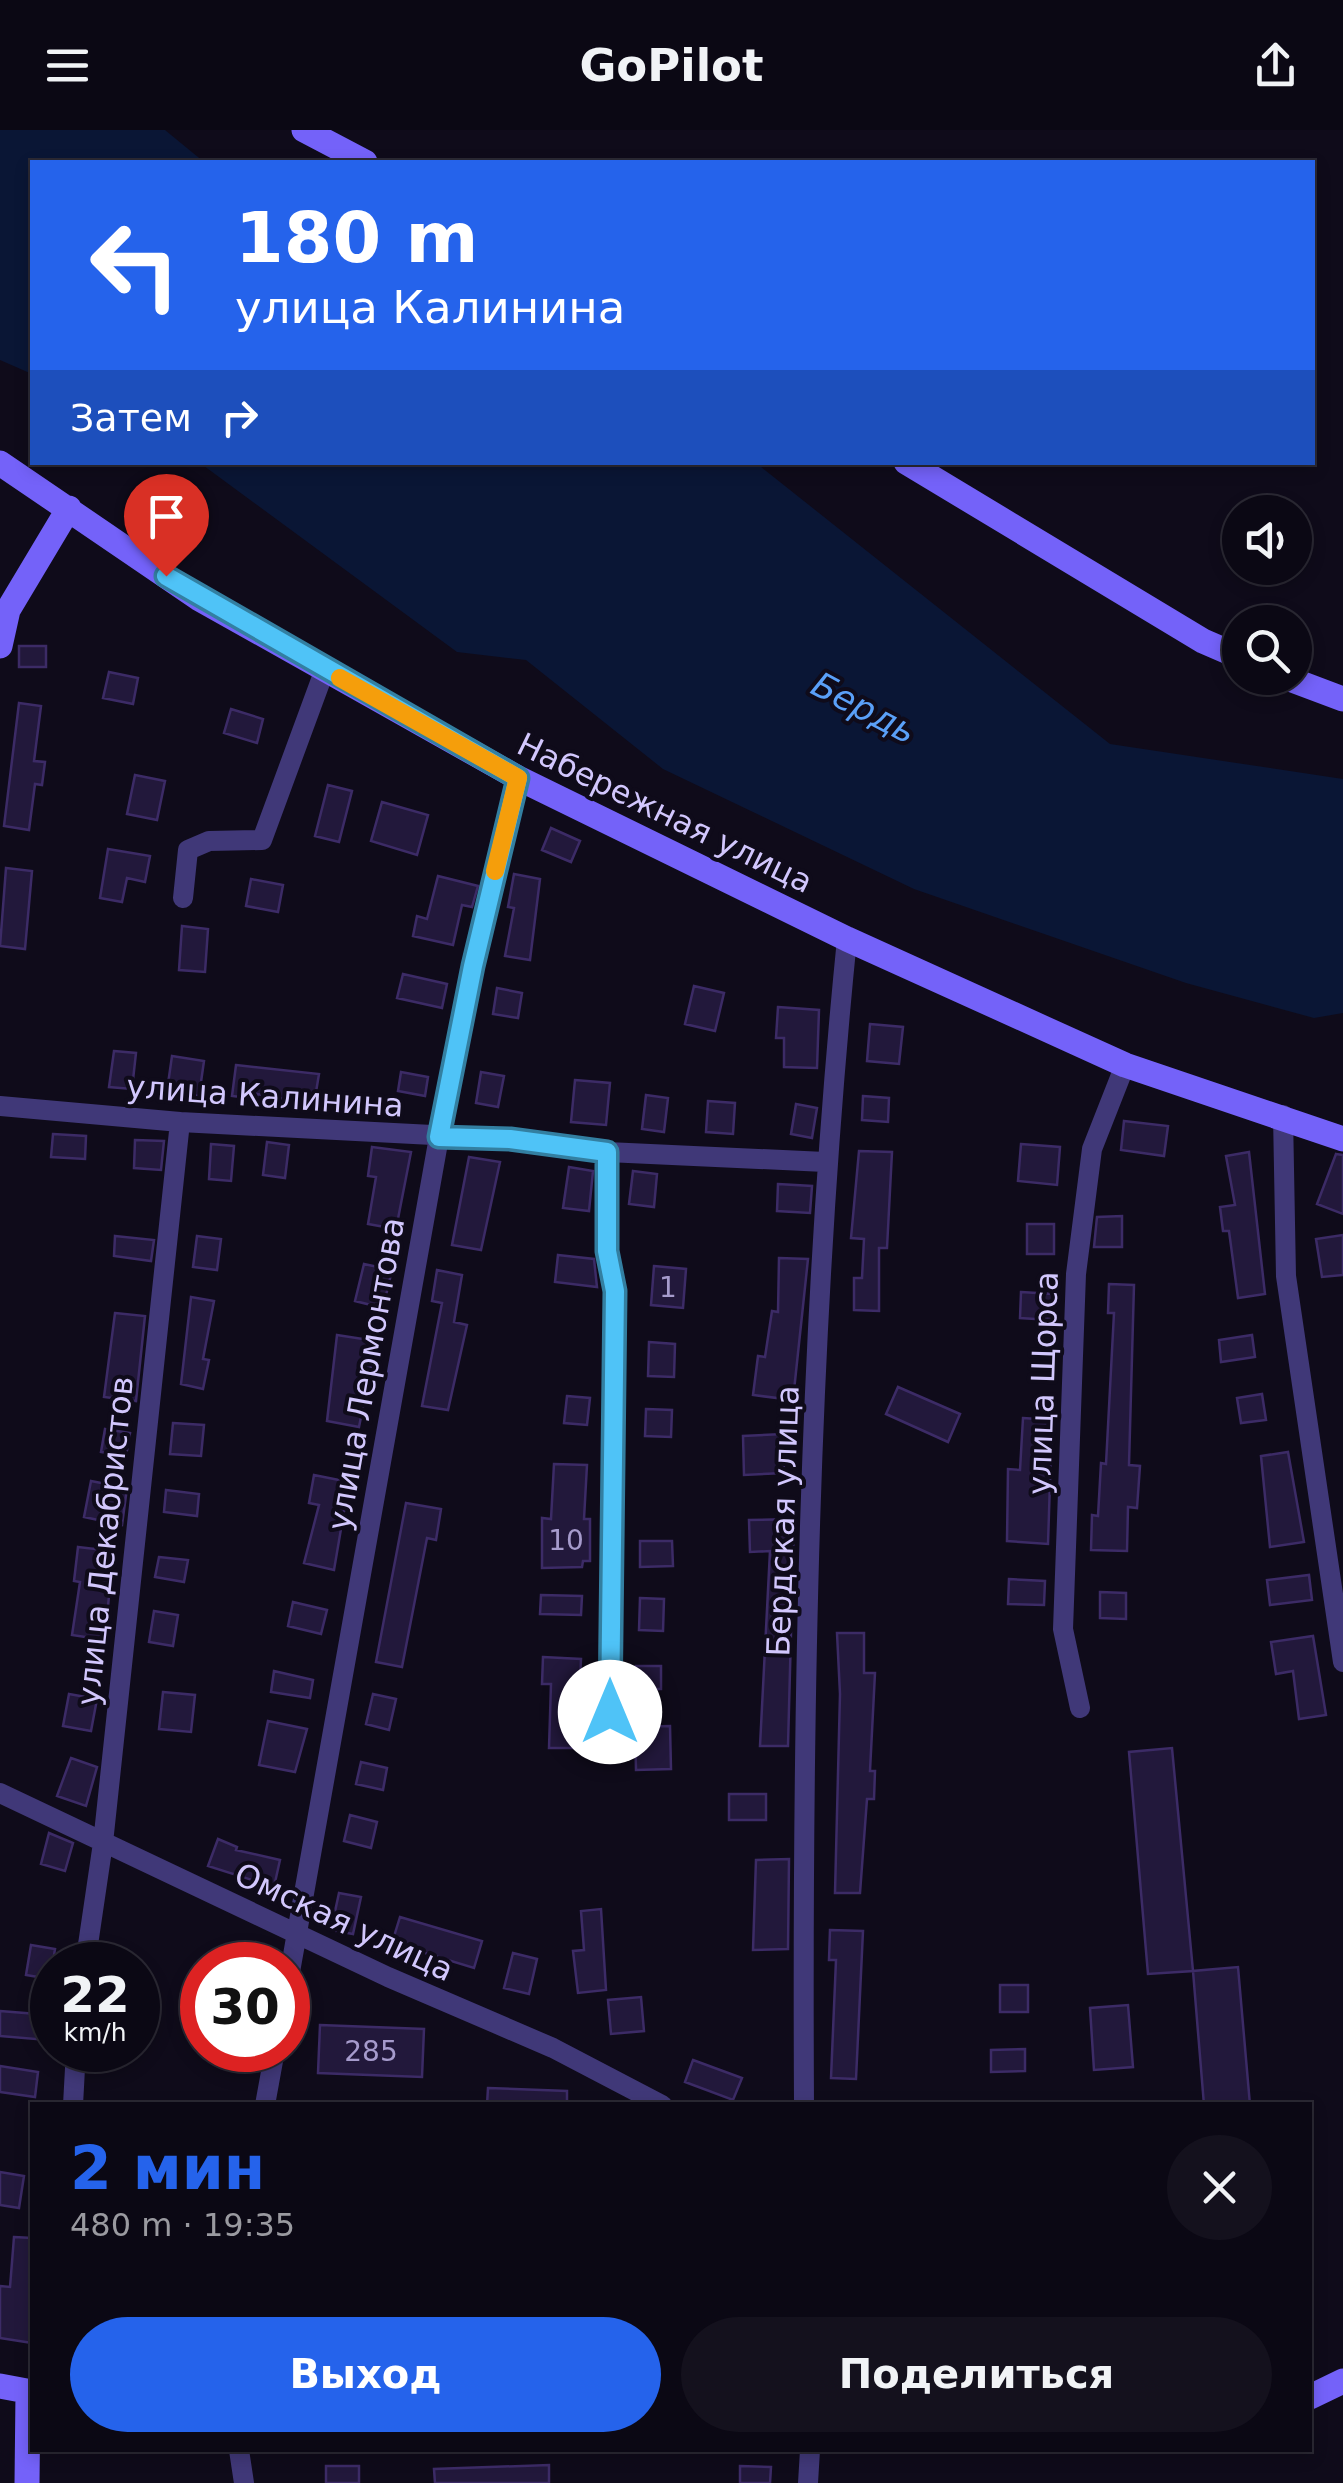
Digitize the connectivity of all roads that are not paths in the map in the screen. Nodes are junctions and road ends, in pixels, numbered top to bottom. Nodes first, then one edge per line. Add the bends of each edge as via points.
1 (304, 130) edge
2 (360, 160) edge
3 (0, 463) edge
4 (911, 465) edge
5 (69, 508) junction
6 (0, 646) edge
7 (1222, 649) edge
8 (325, 669) junction
9 (1312, 688) edge
10 (1343, 699) edge
11 (518, 778) junction
12 (184, 898) dead end
13 (847, 939) junction
14 (1125, 1065) junction
15 (0, 1106) edge
16 (1282, 1115) junction
17 (180, 1122) junction
18 (439, 1137) junction
19 (1343, 1139) edge
20 (607, 1152) junction
21 (825, 1162) junction
22 (1343, 1662) edge
23 (1080, 1708) dead end
24 (610, 1712) dead end
25 (0, 1793) edge
26 (103, 1843) junction
27 (296, 1935) junction
28 (88, 1942) edge
29 (295, 1942) edge
30 (75, 2072) edge
31 (271, 2072) edge
32 (73, 2102) edge
33 (266, 2102) edge
34 (656, 2102) edge
35 (804, 2102) edge
36 (1343, 2381) edge
37 (0, 2386) edge
38 (30, 2391) edge
39 (1312, 2396) edge
40 (30, 2422) edge
41 (239, 2452) edge
42 (810, 2452) edge
43 (28, 2483) edge
44 (244, 2483) edge
45 (808, 2483) edge

1 - 2 street
3 - 5 street, Набережная улица
4 - 7 street
5 - 6 street via 8,610
5 - 8 street, Набережная улица via 198,598
8 - 11 street, Набережная улица
8 - 12 street via 262,840 209,841 188,850
9 - 10 street
11 - 13 street, Набережная улица
11 - 18 street, улица Лермонтова
13 - 14 street, Набережная улица
13 - 21 street, Бердская улица
14 - 16 street, Набережная улица
14 - 23 street, улица Щорса via 1092,1149 1076,1274 1063,1629
15 - 17 street, улица Калинина
16 - 19 street, Набережная улица
16 - 22 street via 1286,1276
17 - 18 street, улица Калинина
17 - 26 street, улица Декабристов
18 - 20 street, улица Калинина
18 - 27 street, улица Лермонтова
20 - 21 street, улица Калинина
20 - 24 street via 607,1251 615,1291
21 - 35 street, Бердская улица via 803,1915
25 - 26 street, Омская улица
26 - 27 street, Омская улица
26 - 28 street, улица Декабристов
27 - 29 street, улица Лермонтова
27 - 34 street, Омская улица via 554,2048
30 - 32 street
31 - 33 street
36 - 39 street
37 - 38 street
40 - 43 street
41 - 44 street
42 - 45 street

